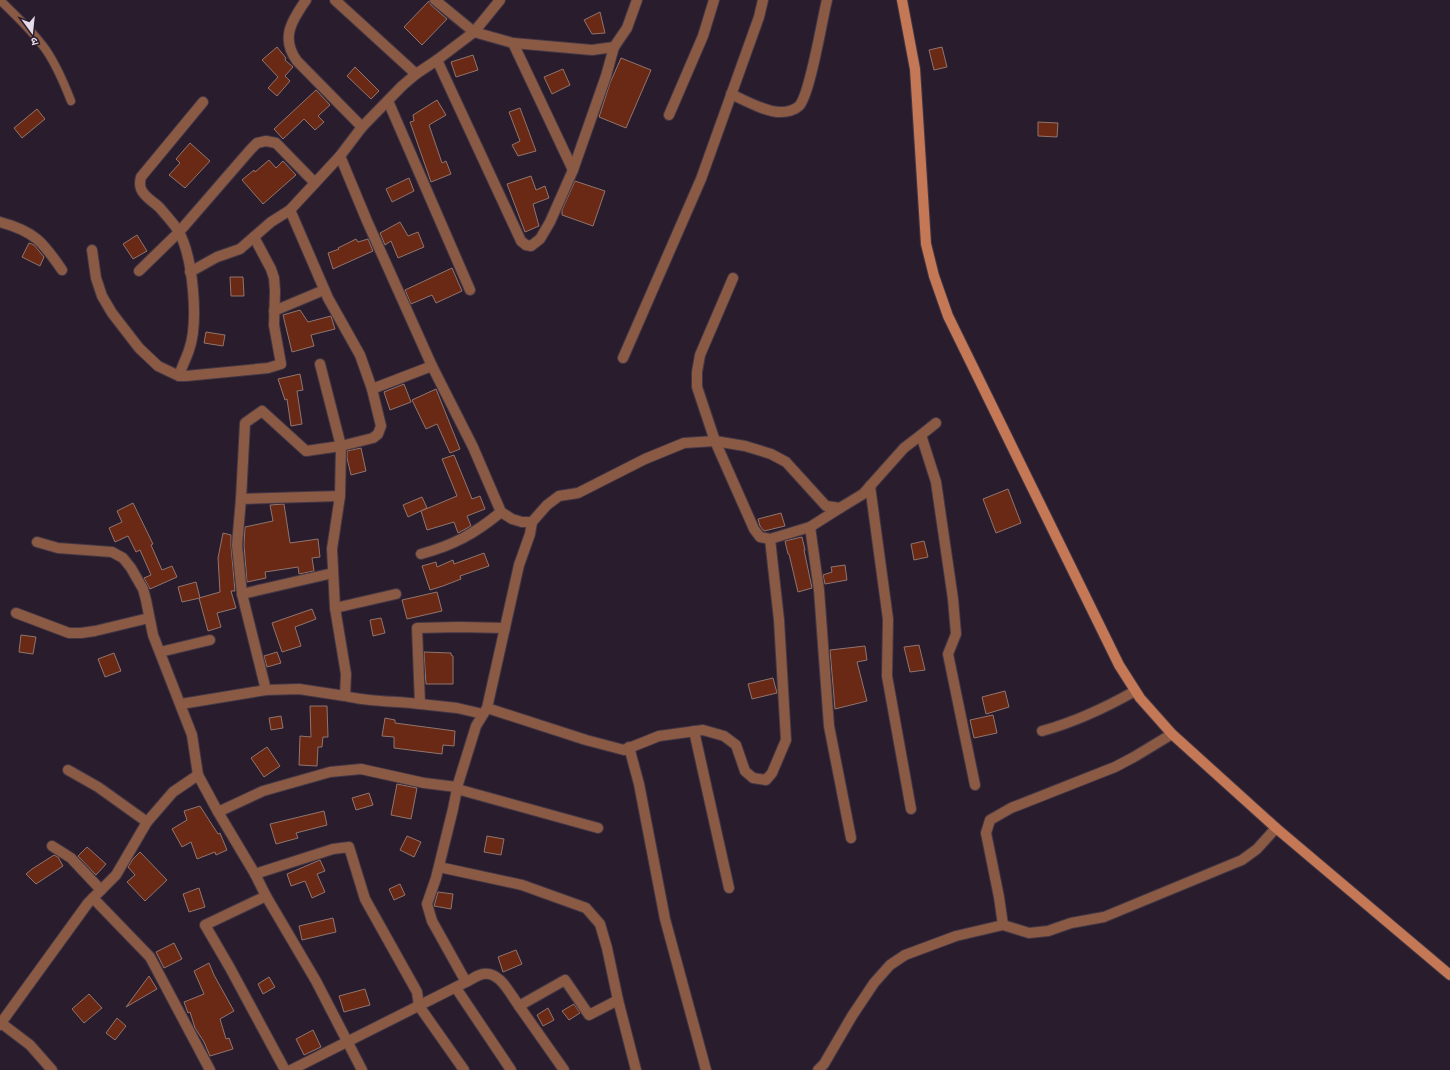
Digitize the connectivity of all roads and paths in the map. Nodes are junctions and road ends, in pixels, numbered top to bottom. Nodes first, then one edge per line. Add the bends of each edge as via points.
1 (0, 0) edge
2 (306, 0) edge
3 (335, 0) edge
4 (435, 0) edge
5 (500, 0) edge
6 (637, 0) edge
7 (714, 0) edge
8 (763, 0) edge
9 (827, 0) edge
10 (902, 0) edge
11 (474, 32) junction
12 (513, 43) junction
13 (614, 47) junction
14 (437, 60) junction
15 (416, 74) junction
16 (731, 94) junction
17 (71, 101) dead end
18 (388, 101) junction
19 (203, 102) dead end
20 (669, 115) dead end
21 (362, 127) junction
22 (340, 156) junction
23 (572, 170) junction
24 (315, 183) junction
25 (290, 210) junction
26 (0, 222) edge
27 (179, 232) junction
28 (254, 237) junction
29 (92, 250) dead end
30 (62, 270) dead end
31 (139, 271) dead end
32 (190, 272) junction
33 (733, 278) dead end
34 (324, 290) junction
35 (470, 290) dead end
36 (274, 311) junction
37 (623, 358) dead end
38 (320, 364) dead end
39 (432, 366) junction
40 (179, 376) junction
41 (372, 388) junction
42 (936, 423) dead end
43 (921, 435) junction
44 (715, 441) junction
45 (341, 446) junction
46 (870, 486) junction
47 (340, 496) junction
48 (242, 499) junction
49 (840, 508) junction
50 (500, 512) junction
51 (532, 522) junction
52 (810, 527) junction
53 (770, 539) junction
54 (37, 542) dead end
55 (421, 554) dead end
56 (333, 573) junction
57 (242, 594) junction
58 (396, 594) dead end
59 (335, 608) junction
60 (16, 613) dead end
61 (149, 618) junction
62 (505, 628) junction
63 (210, 640) dead end
64 (160, 652) junction
65 (266, 690) junction
66 (1135, 691) junction
67 (345, 696) junction
68 (180, 704) junction
69 (420, 704) junction
70 (485, 711) junction
71 (694, 731) junction
72 (1042, 732) dead end
73 (1172, 734) junction
74 (629, 747) junction
75 (68, 770) dead end
76 (198, 775) junction
77 (975, 785) dead end
78 (457, 788) junction
79 (911, 809) dead end
80 (218, 812) junction
81 (147, 822) junction
82 (598, 828) dead end
83 (1276, 828) junction
84 (851, 838) dead end
85 (52, 846) dead end
86 (439, 867) junction
87 (255, 874) junction
88 (729, 888) dead end
89 (102, 890) junction
90 (266, 896) junction
91 (93, 898) junction
92 (1003, 925) junction
93 (1450, 975) edge
94 (466, 982) junction
95 (456, 988) junction
96 (618, 1000) junction
97 (419, 1006) junction
98 (519, 1006) junction
99 (0, 1024) edge
100 (348, 1042) junction
101 (52, 1070) edge
102 (210, 1070) edge
103 (284, 1070) edge
104 (291, 1070) edge
105 (362, 1070) edge
106 (464, 1070) edge
107 (511, 1070) edge
108 (564, 1070) edge
109 (636, 1070) edge
110 (706, 1070) edge
111 (818, 1070) edge

1 - 17 lane via 47,51
2 - 21 street via 290,29 290,52
3 - 15 street
4 - 11 street
5 - 11 street
6 - 13 street via 627,28
7 - 20 street via 703,36
8 - 16 street
9 - 16 street via 808,89 799,106 781,112 769,111
10 - 66 street via 915,70 926,244 934,276 948,316 1119,665
11 - 12 street
11 - 14 street
12 - 13 street via 592,50
12 - 23 street
13 - 23 street
14 - 15 street
14 - 23 street via 521,241 526,245 530,246 540,239
15 - 18 street
16 - 37 street via 701,179
18 - 21 street
18 - 35 street
19 - 27 street via 141,176 141,190
21 - 22 street
22 - 24 street
22 - 39 street
24 - 25 street
24 - 27 street via 276,143 257,143
25 - 28 street
25 - 34 street
26 - 30 street via 32,234 49,251
27 - 31 street
27 - 32 street
28 - 32 street via 240,249 217,257
28 - 36 street via 271,269 275,291
29 - 40 street via 96,278 102,296 112,313 139,348 158,366
32 - 40 street via 194,303 193,323 189,349
33 - 44 street via 700,355 697,372 697,387
34 - 36 street
34 - 41 street via 360,355
36 - 40 street via 281,364 230,373
38 - 45 street
39 - 41 street
39 - 50 street via 473,447
41 - 45 street via 381,426 378,434 373,438
42 - 43 street
43 - 46 street via 904,448
43 - 77 street via 936,482 956,634 948,654
44 - 49 street via 745,446 786,462 826,506
44 - 51 street via 684,443 645,459 578,493 559,496
44 - 53 street via 754,529 760,537
45 - 47 street
45 - 48 street via 306,451 262,411 245,423
46 - 49 street via 863,494
46 - 79 street via 888,619 887,676
47 - 48 street
47 - 56 street via 332,549
48 - 57 street via 237,545
49 - 52 street
50 - 51 street via 512,519
50 - 55 street via 482,528 465,538 438,550
51 - 62 street
52 - 53 street
52 - 84 street via 819,590 828,726
53 - 71 street via 779,620 786,740 772,773 766,780 753,778 745,771 736,745 724,736 703,730
54 - 61 street via 58,548 112,552 123,558 132,568 143,589
56 - 57 street
56 - 59 street
57 - 65 street
58 - 59 street
59 - 67 street via 346,674
60 - 61 street via 69,633 81,634
61 - 64 street
62 - 69 street via 417,628
62 - 70 street
63 - 64 street
64 - 68 street
65 - 67 street via 299,689
65 - 68 street
66 - 72 street via 1104,708
66 - 73 street
67 - 69 street via 360,700
68 - 76 street via 192,735
69 - 70 street
70 - 74 street via 624,750
70 - 78 street via 476,726
71 - 74 street via 659,736
71 - 88 street
73 - 83 street
73 - 92 street via 1115,767 1011,808 990,820 986,832
74 - 110 street via 665,919
75 - 81 street via 98,787
76 - 80 street
76 - 81 street via 173,792
78 - 80 street via 361,768 330,772 263,791
78 - 82 street
78 - 86 street
80 - 87 street
81 - 89 street via 116,875
83 - 92 street via 1257,849 1242,860 1104,917 1030,933
83 - 93 street
85 - 89 street via 71,858
86 - 94 street via 426,904 432,921
86 - 96 street via 522,885 586,908 600,924
87 - 90 street
87 - 97 street via 334,849 349,847 366,899 417,992
89 - 91 street
90 - 100 street
90 - 103 street via 205,925
91 - 99 street
91 - 102 street via 150,958
92 - 111 street via 941,941 904,955 890,965 874,983
94 - 95 street
94 - 98 street via 482,974 492,973 498,977
95 - 97 street
95 - 107 street
96 - 98 street via 589,1015 565,980
96 - 109 street
97 - 100 street
97 - 106 street
98 - 108 street
99 - 101 street via 30,1045
100 - 104 street
100 - 105 street

